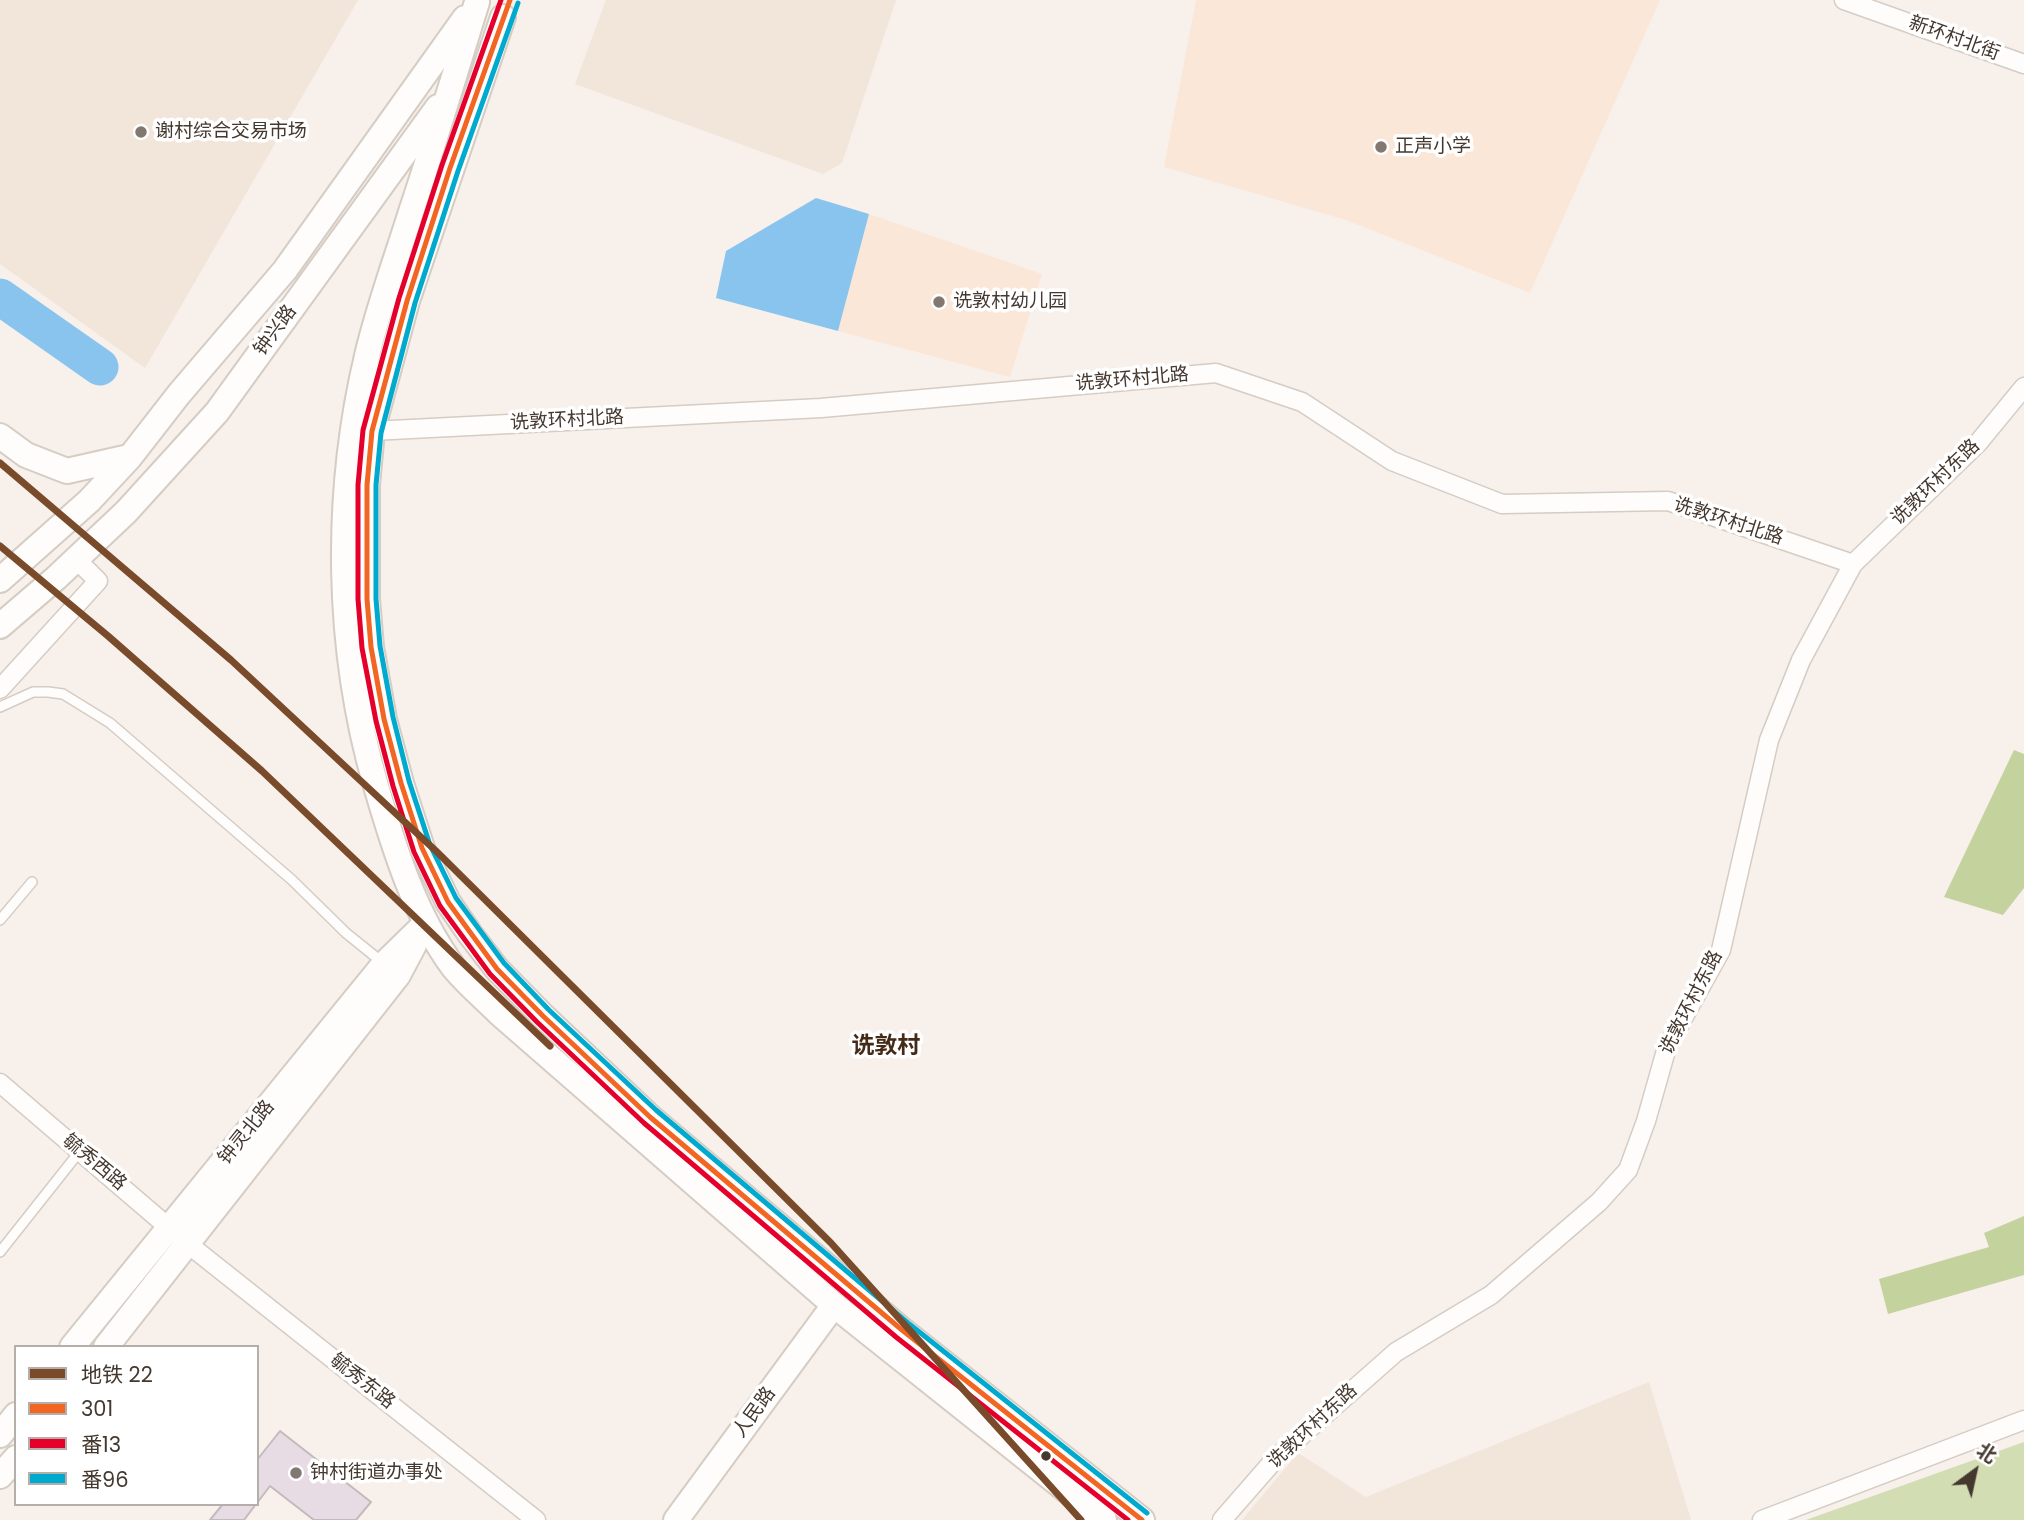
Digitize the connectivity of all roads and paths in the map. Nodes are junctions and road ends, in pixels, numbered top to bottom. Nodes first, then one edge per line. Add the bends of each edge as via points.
1 (1844, 0) edge
2 (477, 1) edge
3 (506, 8) edge
4 (2024, 64) edge
5 (450, 90) junction
6 (373, 145) junction
7 (399, 161) junction
8 (433, 183) junction
9 (2024, 387) edge
10 (372, 431) junction
11 (0, 436) edge
12 (130, 457) junction
13 (76, 559) junction
14 (1853, 564) junction
15 (0, 580) edge
16 (0, 626) edge
17 (0, 689) edge
18 (0, 707) edge
19 (32, 882) dead end
20 (447, 902) junction
21 (0, 920) edge
22 (426, 923) junction
23 (391, 970) junction
24 (0, 1083) edge
25 (80, 1151) junction
26 (169, 1227) junction
27 (188, 1244) junction
28 (0, 1252) edge
29 (834, 1305) junction
30 (74, 1345) edge
31 (108, 1345) edge
32 (14, 1418) edge
33 (2024, 1420) edge
34 (0, 1435) edge
35 (14, 1460) edge
36 (0, 1476) edge
37 (536, 1520) edge
38 (676, 1520) edge
39 (1104, 1520) edge
40 (1142, 1520) edge
41 (1222, 1520) edge
42 (1762, 1520) edge

1 - 4 street, 新环村北街
2 - 5 main road
2 - 6 main road, 钟兴路
3 - 5 main road, 钟兴路
3 - 8 main road
5 - 7 main road, 钟兴路
5 - 8 main road
6 - 7 main road
6 - 12 main road, 钟兴路 via 285,270
7 - 8 main road
7 - 13 main road, 钟兴路 via 217,412 126,512
8 - 10 main road
8 - 22 main road via 373,335 358,405 349,457 345,606 365,750
9 - 14 street, 诜敦环村东路 via 1978,443
10 - 14 street, 诜敦环村北路 via 821,408 1216,373 1301,402 1392,460 1502,503 1668,501
10 - 20 main road via 366,506 371,647 401,783 422,848
11 - 12 main road via 26,455 68,471
12 - 15 main road, 钟兴路 via 89,501
13 - 16 main road, 钟兴路
13 - 17 street via 98,581
14 - 41 street, 诜敦环村东路 via 1801,660 1769,740 1721,950 1667,1047 1628,1170 1599,1202 1491,1295 1396,1352 1276,1458
18 - 23 lane via 33,692 63,694 110,723
19 - 21 lane
20 - 22 street, 钟灵北路
20 - 40 main road via 497,969 650,1116 913,1339
22 - 23 main road, 钟灵北路
22 - 29 main road via 455,969 499,1014
23 - 26 main road, 钟灵北路
23 - 27 main road, 钟灵北路
24 - 25 street, 毓秀西路
25 - 26 street, 毓秀西路
25 - 28 lane
26 - 27 street, 毓秀西路
26 - 30 main road, 钟灵北路
27 - 31 main road, 钟灵北路
27 - 37 street, 毓秀东路
29 - 38 main road, 人民路
29 - 39 main road
32 - 34 main road
33 - 42 street
35 - 36 main road

